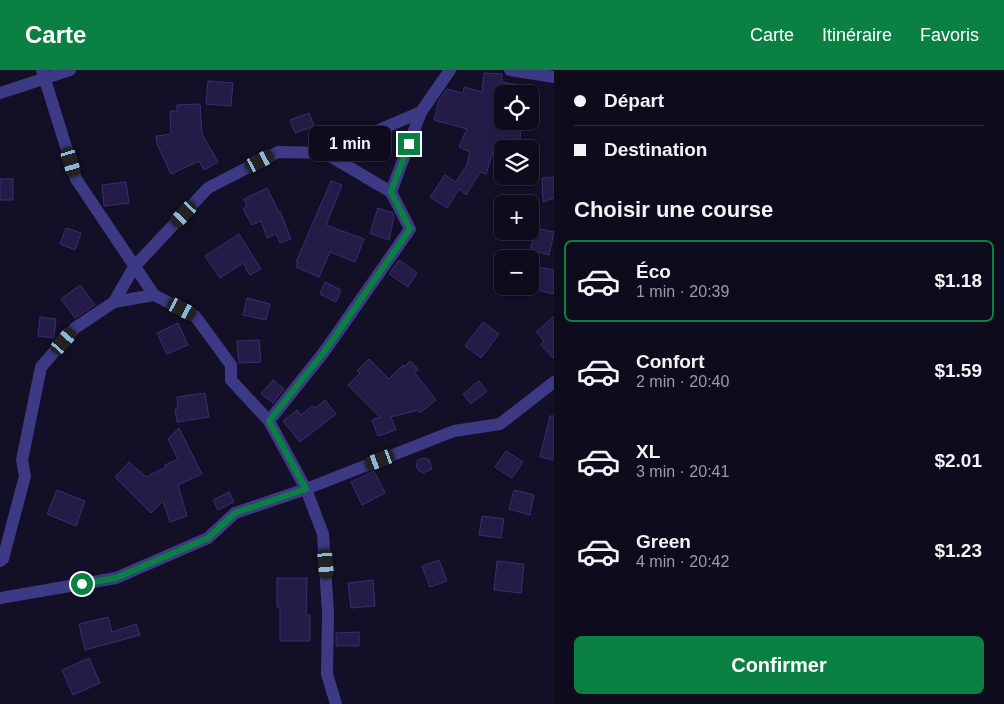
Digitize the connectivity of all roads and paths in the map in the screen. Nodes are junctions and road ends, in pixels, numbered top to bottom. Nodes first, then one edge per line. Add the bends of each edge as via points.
1 (70, 70) edge
2 (450, 70) edge
3 (510, 70) edge
4 (43, 74) edge
5 (554, 77) edge
6 (0, 93) edge
7 (421, 112) junction
8 (325, 153) junction
9 (391, 192) junction
10 (134, 267) junction
11 (154, 295) junction
12 (114, 302) junction
13 (554, 382) edge
14 (269, 421) junction
15 (306, 489) junction
16 (0, 561) edge
17 (0, 598) edge
18 (336, 704) edge

1 - 4 street
2 - 7 street
3 - 5 street
4 - 6 street
4 - 10 street via 76,179
7 - 8 street
7 - 9 street
8 - 9 street
8 - 10 street via 278,152 208,188
9 - 14 street via 410,229 324,352
10 - 11 street
10 - 12 street
11 - 12 street
11 - 14 street via 195,316 231,365 231,380
12 - 16 street via 75,328 41,367 22,460 25,476
13 - 15 street via 500,424 454,431
14 - 15 street
15 - 17 street via 235,513 208,538 116,578
15 - 18 street via 323,534 328,613 327,674

